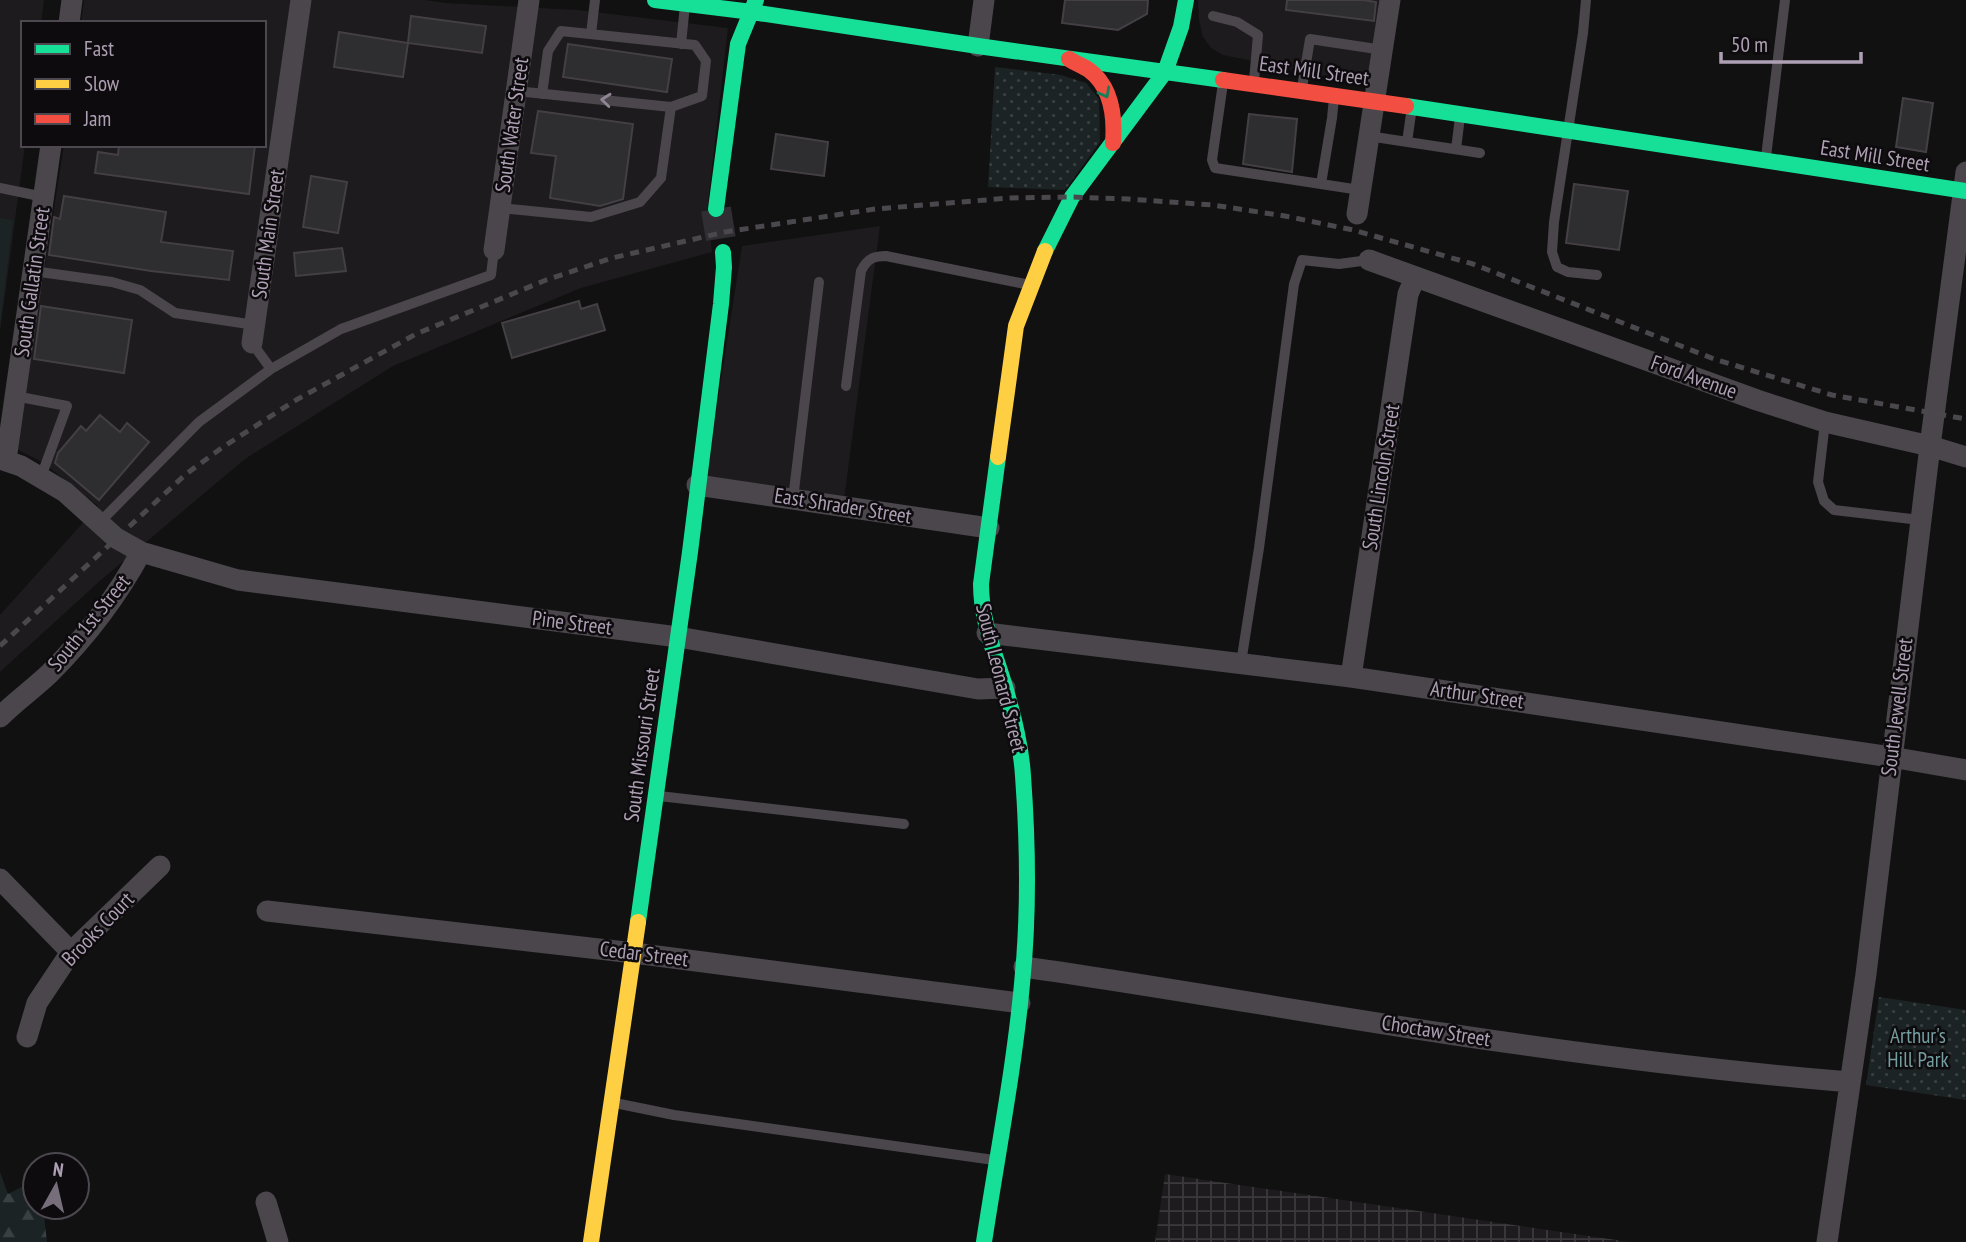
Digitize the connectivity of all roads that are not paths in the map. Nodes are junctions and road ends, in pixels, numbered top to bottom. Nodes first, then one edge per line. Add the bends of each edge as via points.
1 (72, 0) edge
2 (301, 0) edge
3 (529, 0) edge
4 (596, 0) edge
5 (655, 0) edge
6 (984, 0) edge
7 (1186, 0) edge
8 (1390, 0) edge
9 (1586, 0) edge
10 (1785, 0) edge
11 (685, 4) junction
12 (754, 6) edge
13 (1213, 16) dead end
14 (69, 21) edge
15 (591, 34) junction
16 (681, 44) junction
17 (978, 46) junction
18 (1383, 50) junction
19 (1069, 59) junction
20 (1165, 72) junction
21 (1223, 80) junction
22 (1254, 84) junction
23 (1302, 90) junction
24 (516, 91) junction
25 (542, 94) junction
26 (1334, 95) junction
27 (1376, 101) junction
28 (671, 107) junction
29 (1412, 107) junction
30 (1461, 114) junction
31 (1569, 131) junction
32 (1368, 136) junction
33 (1407, 142) junction
34 (1113, 143) junction
35 (51, 147) edge
36 (1456, 149) junction
37 (1480, 153) dead end
38 (1766, 161) junction
39 (1321, 184) junction
40 (1965, 185) edge
41 (0, 188) edge
42 (1360, 190) junction
43 (44, 197) junction
44 (500, 208) junction
45 (716, 209) tunnel mouth
46 (1357, 214) dead end
47 (494, 250) joint
48 (723, 252) tunnel mouth
49 (1369, 260) joint
50 (33, 271) junction
51 (1597, 275) dead end
52 (1415, 278) junction
53 (819, 282) dead end
54 (1032, 285) junction
55 (253, 334) junction
56 (271, 369) junction
57 (846, 386) dead end
58 (15, 397) junction
59 (1825, 422) junction
60 (1930, 446) junction
61 (1966, 457) edge
62 (3, 460) edge
63 (41, 477) junction
64 (697, 485) junction
65 (793, 499) junction
66 (1920, 520) junction
67 (99, 523) junction
68 (989, 528) junction
69 (141, 552) junction
70 (987, 633) junction
71 (678, 637) junction
72 (1241, 663) junction
73 (1351, 677) junction
74 (1005, 688) junction
75 (0, 717) edge
76 (1891, 757) junction
77 (1966, 770) edge
78 (656, 795) junction
79 (904, 824) dead end
80 (160, 866) dead end
81 (0, 879) edge
82 (267, 911) dead end
83 (71, 952) junction
84 (634, 953) junction
85 (1024, 967) junction
86 (1020, 1003) junction
87 (27, 1037) dead end
88 (1850, 1082) junction
89 (612, 1102) junction
90 (996, 1160) junction
91 (266, 1202) dead end
92 (278, 1242) edge
93 (591, 1242) edge
94 (984, 1242) edge
95 (1827, 1242) edge

1 - 14 street
2 - 55 street, South Main Street
3 - 24 street, South Water Street
4 - 15 lane
5 - 11 main road, East Mill Street
6 - 17 street
7 - 20 main road, South Leonard Street
8 - 18 street
9 - 31 lane
10 - 38 lane
11 - 12 main road, East Mill Street
11 - 16 lane
12 - 17 main road, East Mill Street
12 - 45 main road via 738,44
13 - 22 lane via 1237,22 1258,35
15 - 16 lane
15 - 25 lane via 561,31 548,51
16 - 28 lane via 695,45 706,61 702,96
17 - 19 main road, East Mill Street
18 - 23 lane via 1310,39
18 - 27 street
19 - 20 main road, East Mill Street
19 -> 34 main road via 1091,72 1106,93 1114,117
20 - 21 main road, East Mill Street
20 - 34 main road, South Leonard Street
21 - 22 main road, East Mill Street
21 - 39 lane via 1212,160 1215,168
22 - 23 main road, East Mill Street
23 - 26 main road, East Mill Street
24 - 25 lane
24 - 44 street, South Water Street
28 -> 25 lane
26 - 27 main road, East Mill Street
26 - 39 lane
27 - 29 main road, East Mill Street
27 - 32 street
28 - 44 lane via 661,178 640,202 591,217
29 - 30 main road, East Mill Street
29 - 33 lane
30 - 31 main road, East Mill Street
30 - 36 lane
31 - 38 main road, East Mill Street
31 - 51 lane via 1552,252 1557,267
32 - 33 lane
32 - 42 street
33 - 36 lane
34 - 54 main road, South Leonard Street via 1072,197
35 - 43 street, South Gallatin Street
36 - 37 lane
38 - 40 main road, East Mill Street
39 - 42 lane
40 - 60 street, South Jewell Street
41 - 43 lane
42 - 46 street
43 - 50 street, South Gallatin Street
44 - 47 street, South Water Street
47 - 56 lane via 491,275 341,329
48 - 64 main road, South Missouri Street
49 - 52 street, Ford Avenue
49 - 72 lane via 1339,264 1302,260 1294,284
50 - 55 lane via 140,290 175,313
50 - 58 street, South Gallatin Street
52 - 59 street, Ford Avenue
52 - 73 street, South Lincoln Street via 1408,294
53 - 65 lane
54 - 57 lane via 874,256 861,271
54 - 68 main road, South Leonard Street via 1016,326
55 - 56 lane
56 - 67 lane via 199,422
58 - 62 street, South Gallatin Street
58 - 63 lane via 67,406
59 - 60 street, Ford Avenue
59 - 66 lane via 1818,482 1824,501 1834,510
60 - 61 street, Ford Avenue
60 - 66 street, South Jewell Street
62 - 63 street, Pine Street
63 - 67 street, Pine Street
64 - 65 street, East Shrader Street
64 - 71 main road, South Missouri Street
65 - 68 street, East Shrader Street
66 - 76 street, South Jewell Street
67 - 69 street, Pine Street
68 - 70 main road, South Leonard Street via 980,600
69 - 71 street, Pine Street via 238,580
69 - 75 street, South 1st Street via 74,648
70 - 72 street, Arthur Street
70 - 74 main road, South Leonard Street
71 - 74 street, Pine Street via 978,689
71 - 78 main road, South Missouri Street
72 - 73 street, Arthur Street
73 - 76 street, Arthur Street
74 - 85 main road, South Leonard Street via 1024,784
76 - 77 street, Arthur Street
76 - 88 street, South Jewell Street
78 - 79 lane
78 - 84 main road, South Missouri Street
80 - 83 street, Brooks Court
81 - 83 street
82 - 84 street, Cedar Street
83 - 87 street, Brooks Court via 37,1003
84 - 86 street, Cedar Street
84 - 89 main road, South Missouri Street
85 - 86 main road, South Leonard Street
85 - 88 street, Choctaw Street via 1625,1059
86 - 90 main road, South Leonard Street
88 - 95 street, South Jewell Street
89 - 90 lane via 674,1115
89 - 93 main road, South Missouri Street
90 - 94 main road, South Leonard Street
91 - 92 street

